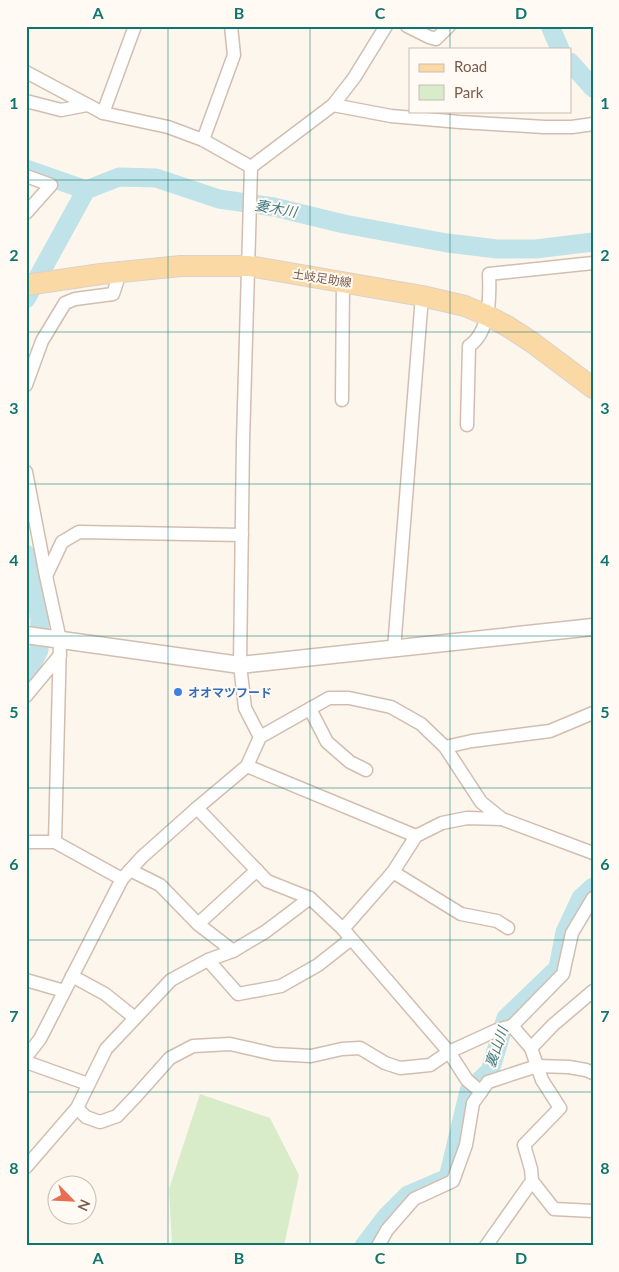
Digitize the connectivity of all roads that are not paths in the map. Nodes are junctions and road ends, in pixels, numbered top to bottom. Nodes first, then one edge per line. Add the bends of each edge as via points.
1 (231, 26) edge
2 (386, 26) edge
3 (407, 26) edge
4 (449, 26) edge
5 (132, 27) edge
6 (26, 72) edge
7 (26, 101) edge
8 (87, 105) junction
9 (333, 105) junction
10 (103, 113) junction
11 (593, 124) edge
12 (203, 140) junction
13 (252, 167) junction
14 (26, 176) edge
15 (26, 213) edge
16 (249, 260) junction
17 (593, 263) edge
18 (110, 274) junction
19 (343, 281) junction
20 (26, 285) edge
21 (422, 296) junction
22 (486, 315) junction
23 (26, 384) edge
24 (593, 388) edge
25 (342, 400) dead end
26 (467, 425) dead end
27 (26, 472) edge
28 (242, 536) junction
29 (46, 576) junction
30 (593, 627) edge
31 (26, 635) edge
32 (60, 647) junction
33 (394, 649) junction
34 (240, 665) junction
35 (26, 696) edge
36 (310, 709) junction
37 (593, 712) edge
38 (260, 736) junction
39 (445, 747) junction
40 (248, 766) junction
41 (366, 770) dead end
42 (197, 808) junction
43 (502, 819) junction
44 (416, 836) junction
45 (26, 842) edge
46 (55, 842) junction
47 (593, 854) edge
48 (257, 870) junction
49 (393, 872) junction
50 (126, 875) junction
51 (310, 898) junction
52 (593, 898) edge
53 (198, 924) junction
54 (508, 928) dead end
55 (347, 934) junction
56 (233, 951) junction
57 (208, 960) junction
58 (72, 976) junction
59 (26, 980) edge
60 (64, 991) junction
61 (593, 991) edge
62 (135, 1018) junction
63 (512, 1026) junction
64 (531, 1048) junction
65 (450, 1052) junction
66 (26, 1057) edge
67 (26, 1062) edge
68 (537, 1066) junction
69 (593, 1073) edge
70 (88, 1084) junction
71 (481, 1092) junction
72 (77, 1108) junction
73 (26, 1167) edge
74 (532, 1181) junction
75 (593, 1211) edge
76 (378, 1246) edge
77 (486, 1246) edge

1 - 12 street via 234,55
2 - 9 street
3 - 4 street via 436,39
5 - 10 street
6 - 8 street
7 - 8 street via 61,110
8 - 10 street
9 - 11 street via 391,116 460,122 544,127
9 - 13 street
10 - 12 street via 168,127
12 - 13 street
13 - 16 street
14 - 15 street via 50,184
16 - 18 main road, 土岐足助線
16 - 19 main road, 土岐足助線
16 - 28 street
17 - 22 street via 489,274 490,298
18 - 20 main road, 土岐足助線
18 - 23 street via 113,294 65,303 42,340
19 - 21 main road, 土岐足助線
19 - 25 street
21 - 22 main road, 土岐足助線 via 465,306
21 - 33 street
22 - 24 main road, 土岐足助線 via 533,343
22 - 26 street via 478,341 469,346
27 - 29 street
28 - 29 street via 79,532 62,542
28 - 34 street
29 - 32 street
30 - 33 street
31 - 32 street
32 - 34 street
32 - 35 street
32 - 46 street
33 - 34 street
34 - 38 street via 245,708
36 - 38 street
36 - 39 street via 329,698 349,698 391,707 421,724
36 - 41 street via 327,742 350,762
37 - 39 street via 550,731
38 - 40 street
39 - 43 street via 481,802
40 - 42 street
40 - 44 street
42 - 48 street
42 - 50 street
43 - 44 street via 468,818 442,823
43 - 47 street
44 - 49 street
45 - 46 street
46 - 50 street
48 - 51 street via 267,880
48 - 53 street
49 - 54 street via 461,914 497,921
49 - 55 street
50 - 53 street via 160,885
50 - 58 street
51 - 55 street
51 - 56 street
52 - 63 street via 572,933 563,974
53 - 56 street
55 - 57 street via 318,965 281,986 238,994
55 - 65 street
56 - 57 street
57 - 62 street via 171,980
58 - 60 street
58 - 62 street via 105,994
59 - 60 street
60 - 66 street via 40,1039
61 - 64 street
62 - 70 street via 106,1048
63 - 64 street
63 - 65 street
64 - 68 street
65 - 71 street via 467,1080
65 - 72 street via 430,1065 400,1068 360,1048 311,1056 274,1054 230,1044 193,1046 170,1058 116,1116 100,1122 86,1117
67 - 70 street
68 - 69 street via 570,1066
68 - 71 street via 488,1082
68 - 74 street via 560,1108 524,1145
70 - 72 street
71 - 76 street via 473,1103 466,1145 454,1181 414,1199
72 - 73 street
74 - 75 street via 554,1209
74 - 77 street

